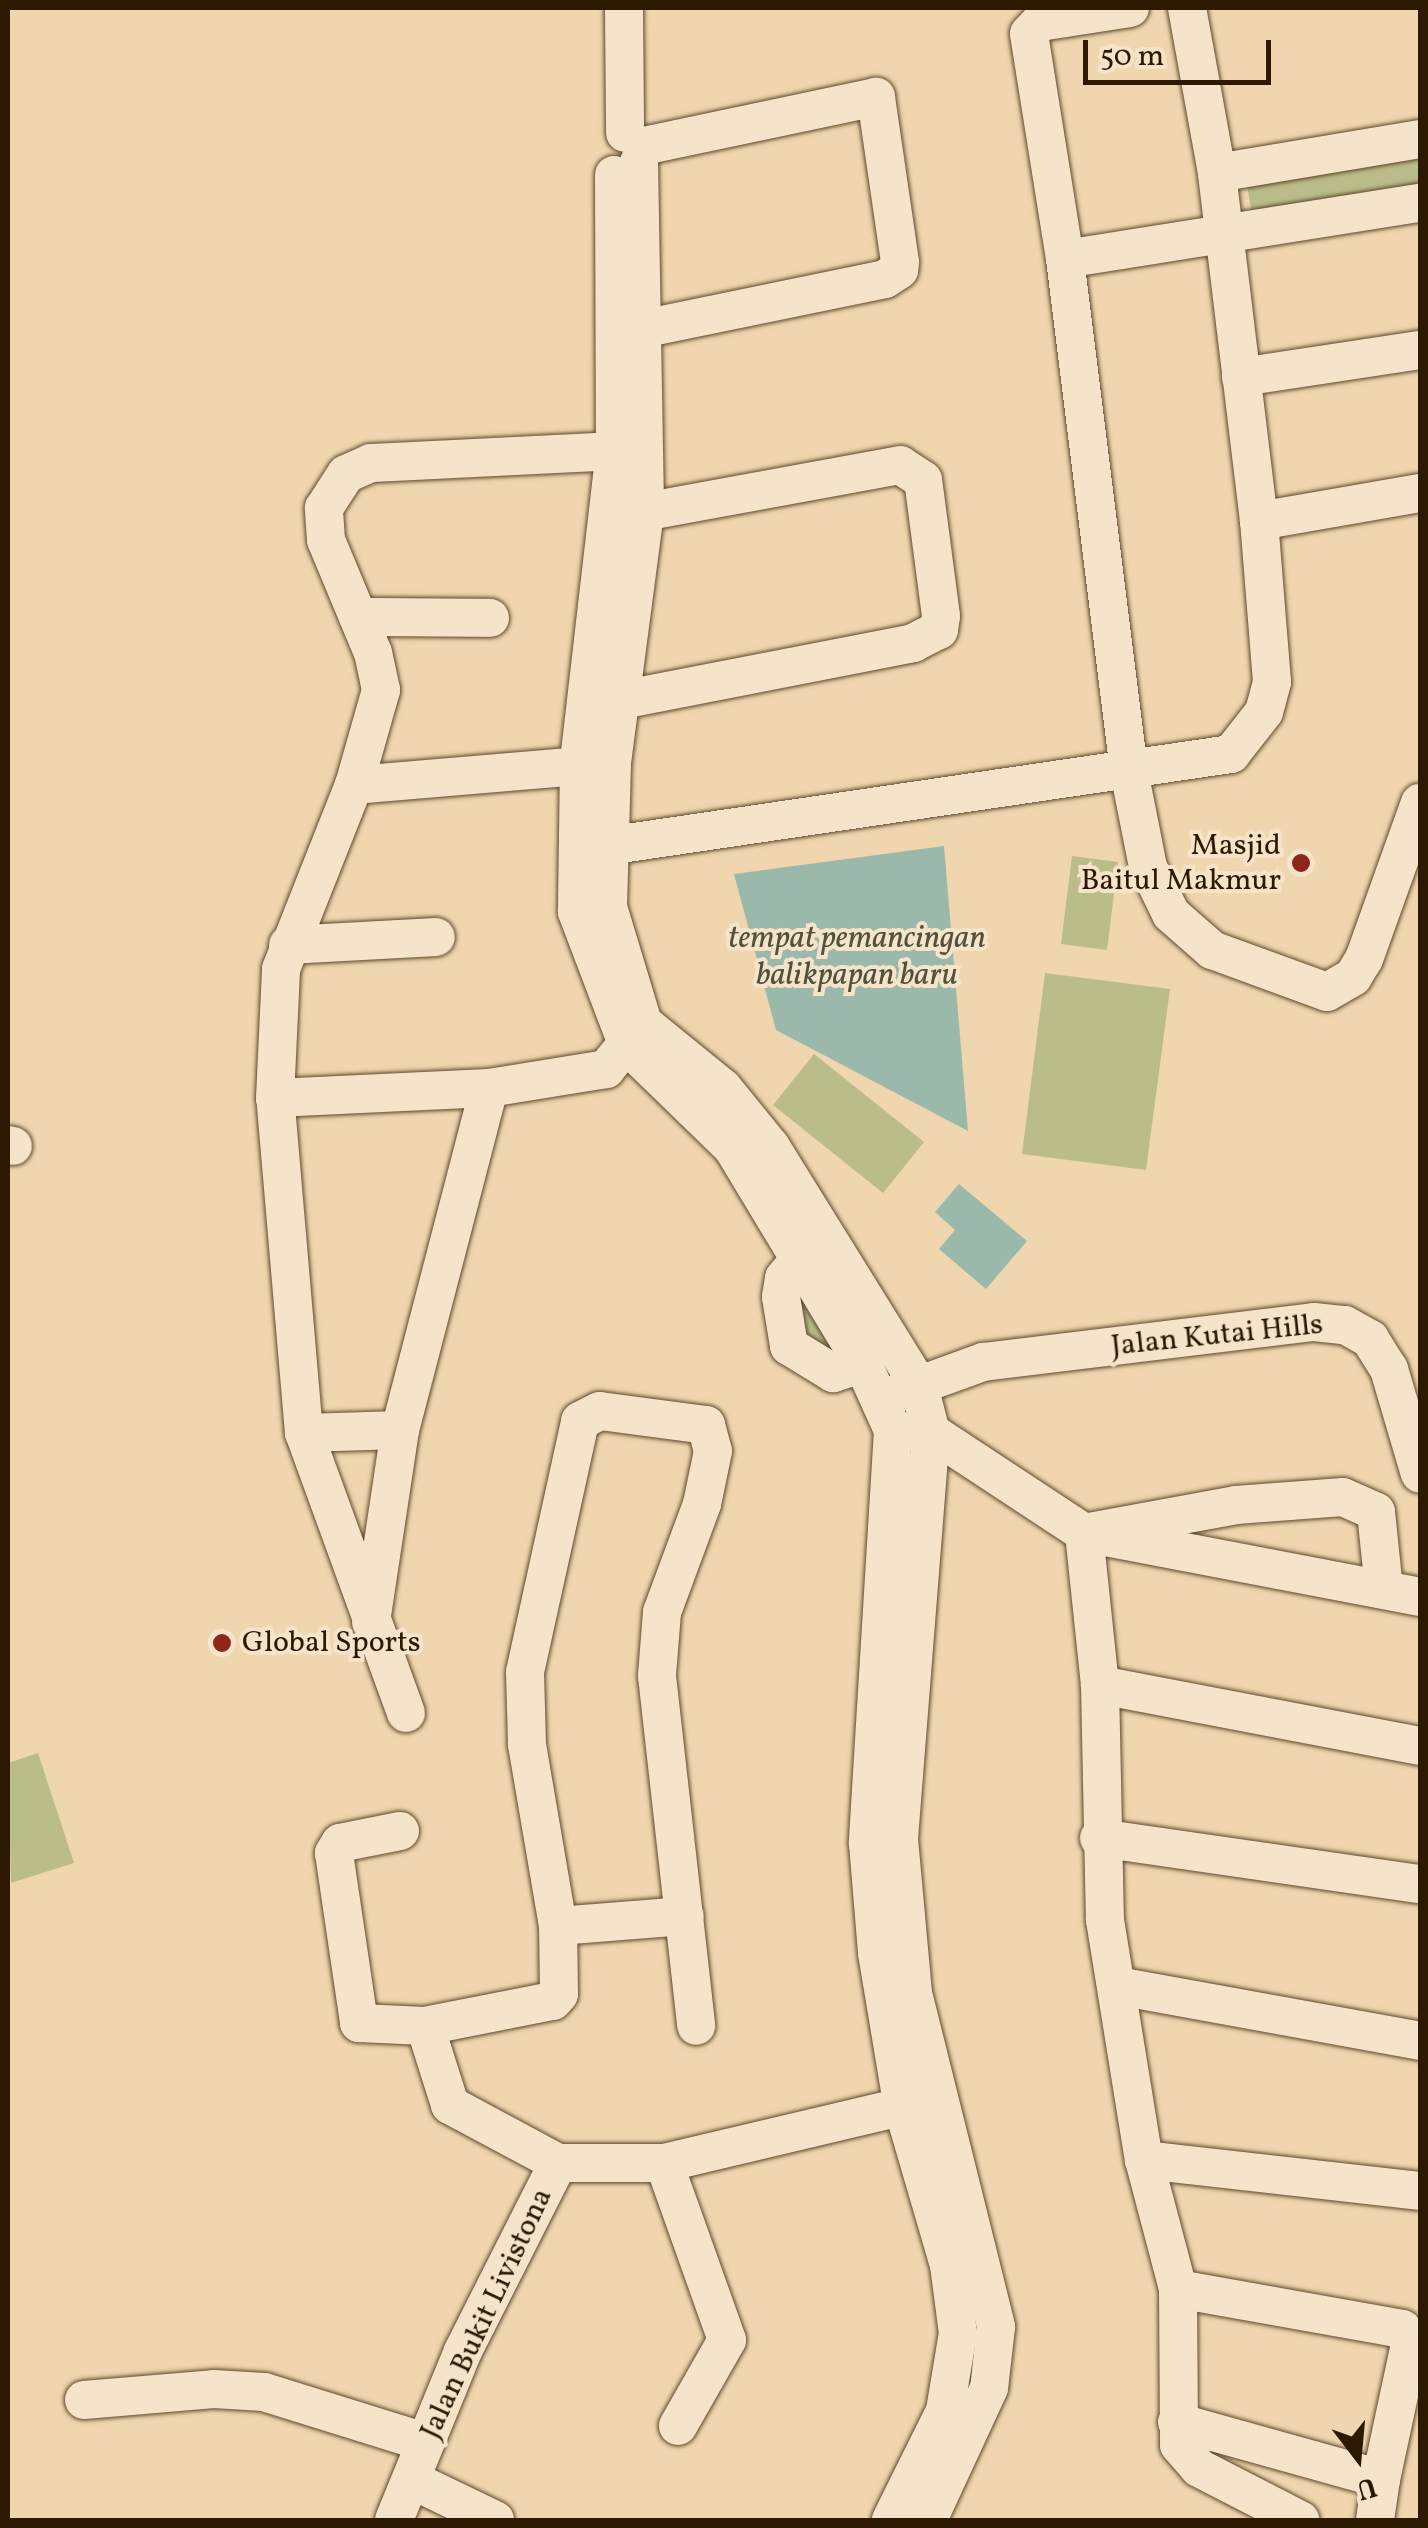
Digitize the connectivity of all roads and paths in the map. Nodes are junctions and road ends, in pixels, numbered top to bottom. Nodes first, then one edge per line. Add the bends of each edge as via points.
1 (624, 8) edge
2 (1130, 8) edge
3 (1187, 8) edge
4 (1420, 139) edge
5 (630, 151) junction
6 (1217, 173) junction
7 (1420, 203) edge
8 (1223, 236) junction
9 (1065, 259) junction
10 (642, 329) junction
11 (1420, 350) edge
12 (1242, 377) junction
13 (631, 450) junction
14 (1420, 494) edge
15 (645, 512) junction
16 (1258, 520) junction
17 (358, 618) junction
18 (490, 618) dead end
19 (621, 700) junction
20 (595, 764) junction
21 (1128, 771) junction
22 (354, 785) junction
23 (1420, 803) edge
24 (607, 846) junction
25 (436, 936) dead end
26 (288, 945) junction
27 (636, 1034) junction
28 (489, 1088) junction
29 (275, 1098) junction
30 (799, 1260) junction
31 (863, 1364) junction
32 (919, 1386) junction
33 (887, 1414) junction
34 (400, 1430) junction
35 (931, 1432) junction
36 (304, 1433) junction
37 (1420, 1474) edge
38 (1084, 1533) junction
39 (1402, 1593) edge
40 (370, 1628) junction
41 (1100, 1685) junction
42 (406, 1713) dead end
43 (1420, 1746) edge
44 (400, 1831) dead end
45 (1099, 1838) junction
46 (1420, 1884) edge
47 (685, 1916) junction
48 (558, 1926) junction
49 (1118, 1986) junction
50 (425, 2026) junction
51 (696, 2026) dead end
52 (1420, 2040) edge
53 (921, 2103) junction
54 (1144, 2160) junction
55 (664, 2163) junction
56 (558, 2164) junction
57 (1420, 2191) edge
58 (1178, 2289) junction
59 (972, 2381) junction
60 (84, 2400) dead end
61 (1177, 2422) junction
62 (678, 2426) dead end
63 (425, 2442) junction
64 (1381, 2479) junction
65 (414, 2480) junction
66 (394, 2520) edge
67 (495, 2520) edge
68 (891, 2520) edge
69 (928, 2520) edge
70 (1300, 2520) edge
71 (1375, 2520) edge

1 - 5 street
2 - 9 street via 1040,22 1029,34
3 - 6 street
4 - 6 street
5 - 10 street
5 - 10 street via 876,98 900,262 885,280
5 - 13 street
6 - 8 street
7 - 8 street
8 - 9 street
8 - 12 street
9 - 21 street
10 - 13 street
11 - 12 street
12 - 16 street
13 - 15 street
13 - 17 street via 370,464 346,474 323,521
13 - 20 street
14 - 16 street
15 - 19 street
15 - 19 street via 900,466 923,480 941,616 939,630 913,643
16 - 21 street via 1272,682 1264,712 1231,754
17 - 18 street
17 - 22 street via 381,690
19 - 20 street
20 - 22 street
20 - 24 street
20 - 27 street via 577,912
21 - 23 street via 1148,867 1171,914 1212,950 1327,992 1352,977 1364,958
21 - 24 street
22 - 26 street
24 - 27 street via 608,908
25 - 26 street
26 - 29 street
27 - 28 street via 606,1069
27 - 30 street via 732,1147
27 - 32 street via 722,1088 771,1147
28 - 29 street
28 - 34 street
29 - 36 street
30 - 31 street
30 - 31 street via 784,1278 781,1296 789,1346 833,1373
31 - 33 street
32 - 33 street
32 - 35 street
32 - 37 street, Jalan Kutai Hills via 984,1362 1314,1322 1345,1324 1370,1339 1389,1369
33 - 35 street
33 - 53 street via 868,1843 877,1953
34 - 36 street
34 - 40 street
35 - 38 street
35 - 53 street via 898,1839
36 - 40 street
38 - 39 street
38 - 39 street via 1236,1505 1343,1497 1376,1512
38 - 41 street
40 - 42 street
41 - 43 street
41 - 45 street
44 - 50 street via 340,1843 335,1862 356,2017 364,2028
45 - 46 street
45 - 49 street
47 - 48 street
47 - 48 street via 657,1676 662,1612 702,1504 713,1439 706,1425 592,1411 580,1421 525,1672 527,1744
47 - 51 street
48 - 50 street via 559,1994 553,2001
49 - 52 street
49 - 54 street
50 - 56 street via 450,2105
53 - 55 street
53 - 59 street via 988,2276 996,2327
54 - 57 street
54 - 58 street
55 - 56 street
55 - 62 street via 727,2340
56 - 63 street, Jalan Bukit Livistona
58 - 61 street
58 - 64 street via 1402,2329 1410,2344
59 - 68 street via 945,2411
59 - 69 street
60 - 63 street via 250,2390
61 - 64 street
61 - 70 street via 1184,2454 1199,2468
63 - 65 street, Jalan Bukit Livistona
64 - 71 street
65 - 66 street, Jalan Bukit Livistona
65 - 67 street

